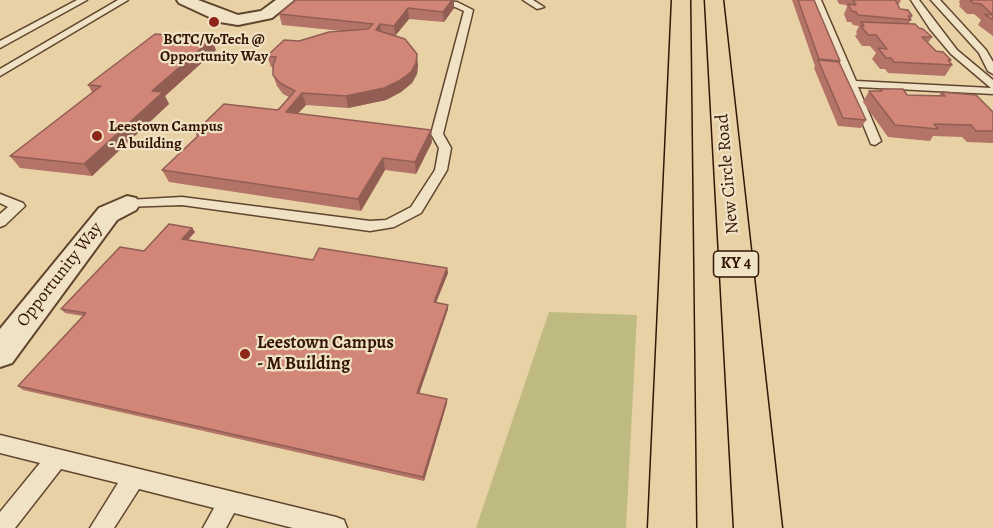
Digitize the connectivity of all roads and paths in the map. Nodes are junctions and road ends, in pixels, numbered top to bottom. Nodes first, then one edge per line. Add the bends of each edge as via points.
1 (83, 0) edge
2 (124, 0) edge
3 (185, 0) edge
4 (286, 0) edge
5 (402, 0) edge
6 (527, 0) edge
7 (681, 0) edge
8 (714, 0) edge
9 (817, 0) edge
10 (915, 0) edge
11 (935, 0) edge
12 (464, 3) edge
13 (540, 7) dead end
14 (0, 45) edge
15 (993, 71) edge
16 (0, 74) edge
17 (851, 84) junction
18 (993, 85) edge
19 (993, 91) edge
20 (875, 141) dead end
21 (0, 198) edge
22 (127, 204) joint
23 (0, 222) edge
24 (0, 353) edge
25 (0, 444) edge
26 (57, 458) junction
27 (135, 477) junction
28 (229, 501) junction
29 (322, 526) edge
30 (1, 528) edge
31 (101, 528) edge
32 (214, 528) edge
33 (672, 528) edge
34 (758, 528) edge

1 - 14 lane
2 - 16 lane
3 - 4 street via 238,20 266,15
5 - 12 lane
6 - 13 lane
7 - 33 highway
8 - 34 highway, New Circle Road / KY 4
9 - 17 lane
10 - 18 lane via 954,52
11 - 15 lane via 983,51
12 - 22 lane via 469,10 462,44 437,134 445,148 441,170 416,210 389,224 370,226 182,201
17 - 19 lane
17 - 20 lane
21 - 23 lane via 18,206
22 - 24 street, Opportunity Way via 108,214
25 - 26 lane
26 - 27 lane
26 - 30 lane
27 - 28 lane
27 - 31 lane
28 - 29 lane
28 - 32 lane

